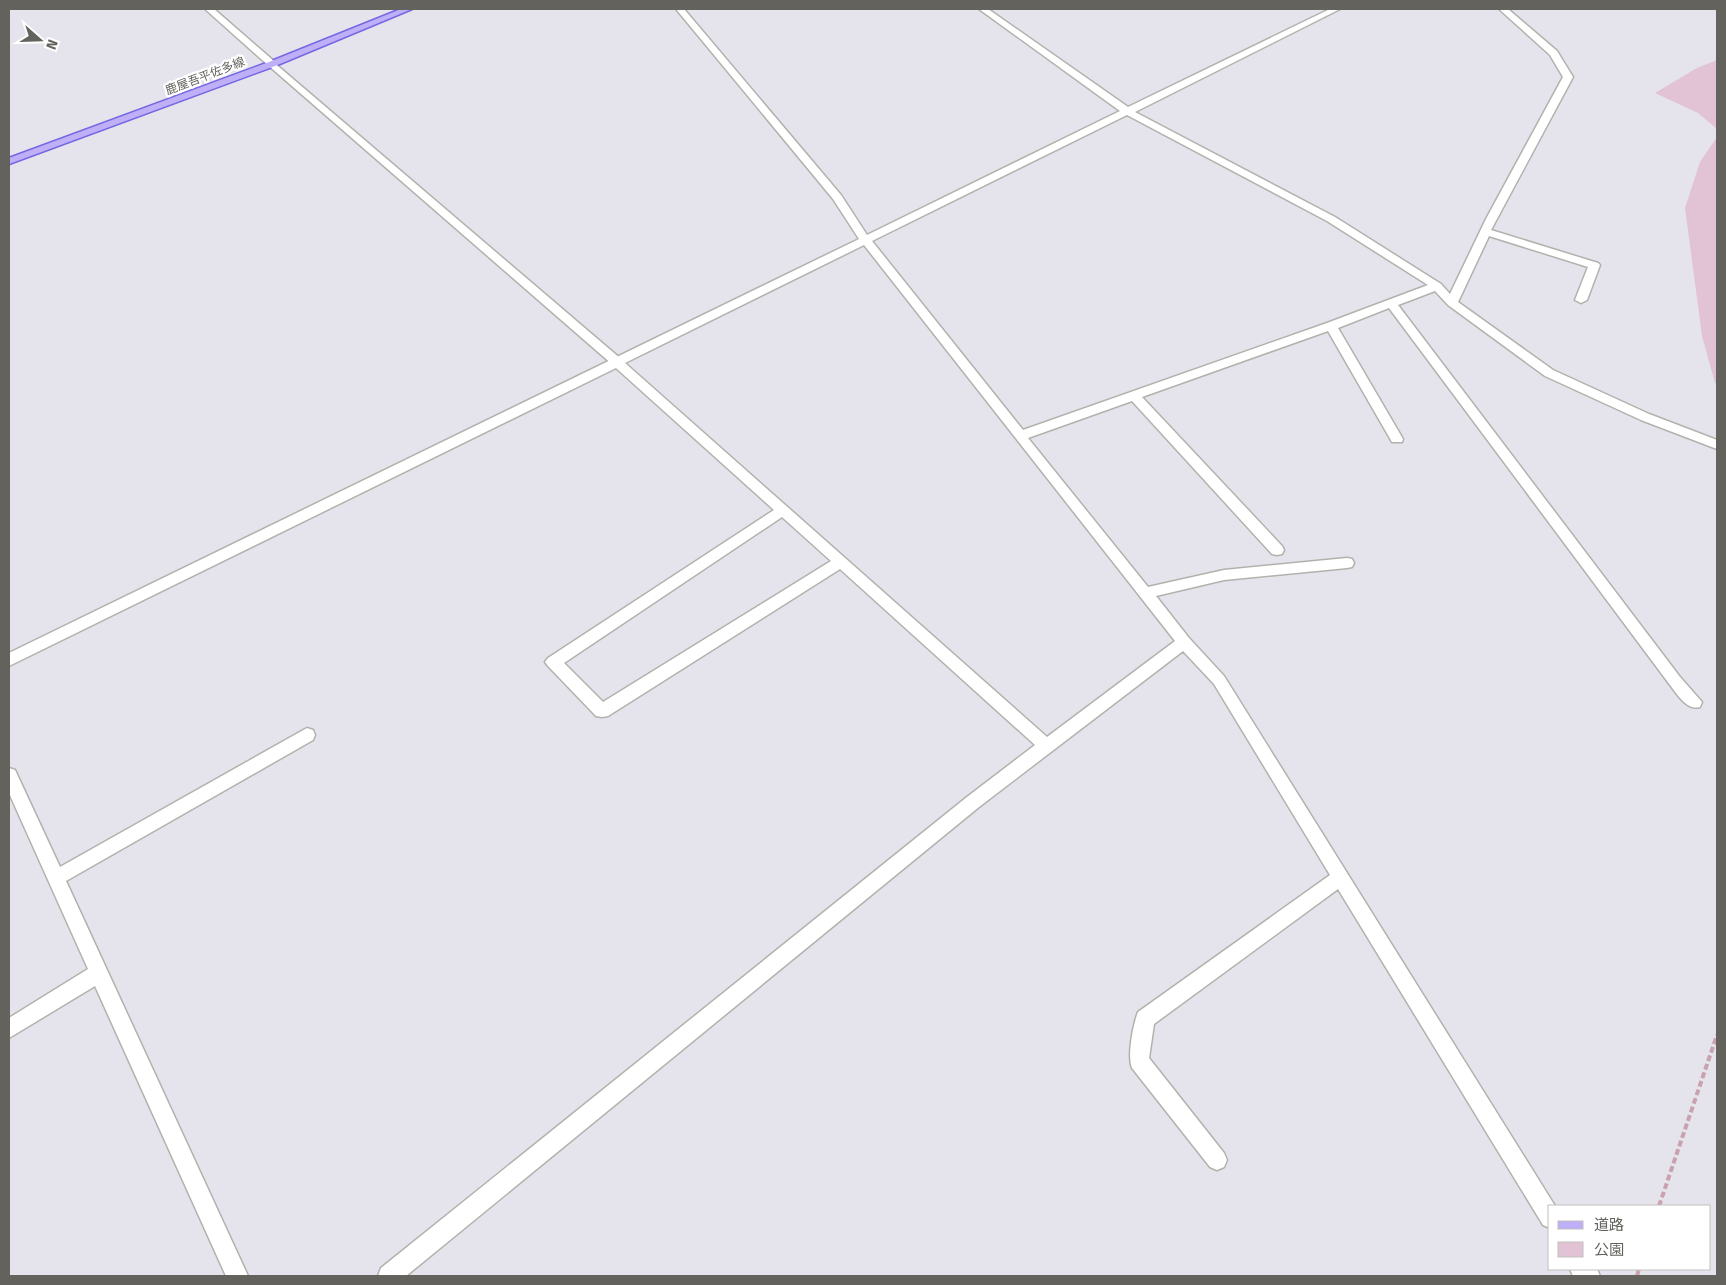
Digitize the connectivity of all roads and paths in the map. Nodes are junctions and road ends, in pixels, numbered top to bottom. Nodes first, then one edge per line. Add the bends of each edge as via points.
1 (209, 9) edge
2 (408, 9) edge
3 (680, 9) edge
4 (983, 9) edge
5 (1336, 9) edge
6 (1503, 9) edge
7 (272, 64) junction
8 (1128, 112) junction
9 (9, 161) edge
10 (1486, 231) junction
11 (865, 240) junction
12 (1437, 286) junction
13 (1581, 300) dead end
14 (1391, 303) junction
15 (1452, 303) junction
16 (1331, 326) junction
17 (617, 362) junction
18 (1134, 396) junction
19 (1020, 436) junction
20 (1397, 439) dead end
21 (1717, 445) edge
22 (783, 510) junction
23 (1277, 550) dead end
24 (841, 562) junction
25 (1347, 563) dead end
26 (1145, 593) junction
27 (1184, 642) junction
28 (9, 660) edge
29 (1694, 702) dead end
30 (307, 735) dead end
31 (1047, 746) junction
32 (9, 775) edge
33 (1341, 877) junction
34 (56, 878) junction
35 (99, 973) junction
36 (9, 1029) edge
37 (1717, 1035) edge
38 (1217, 1160) dead end
39 (1659, 1205) edge
40 (1548, 1215) edge
41 (237, 1276) edge
42 (389, 1276) edge

1 - 7 street
2 - 7 main road, 鹿屋吾平佐多線
3 - 11 street via 837,197
4 - 8 street
5 - 8 street
6 - 10 street via 1554,54 1568,77
7 - 9 main road, 鹿屋吾平佐多線
7 - 17 street
8 - 11 street
8 - 12 street via 1331,219
10 - 13 street via 1594,265
10 - 15 street
11 - 17 street
11 - 19 street
12 - 14 street
12 - 15 street
14 - 16 street
14 - 29 street
15 - 21 street via 1549,373 1645,417
16 - 18 street
16 - 20 street
17 - 22 street
17 - 28 street
18 - 19 street
18 - 23 street
19 - 26 street
22 - 24 street
22 - 24 street via 554,662 602,712
24 - 31 street
25 - 26 street via 1224,574
26 - 27 street
27 - 31 street
27 - 33 street via 1219,680
30 - 34 street
31 - 42 street via 973,802
32 - 34 street
33 - 38 street via 1145,1018 1139,1061
33 - 40 street
34 - 35 street
35 - 36 street
35 - 41 street
37 - 39 path

